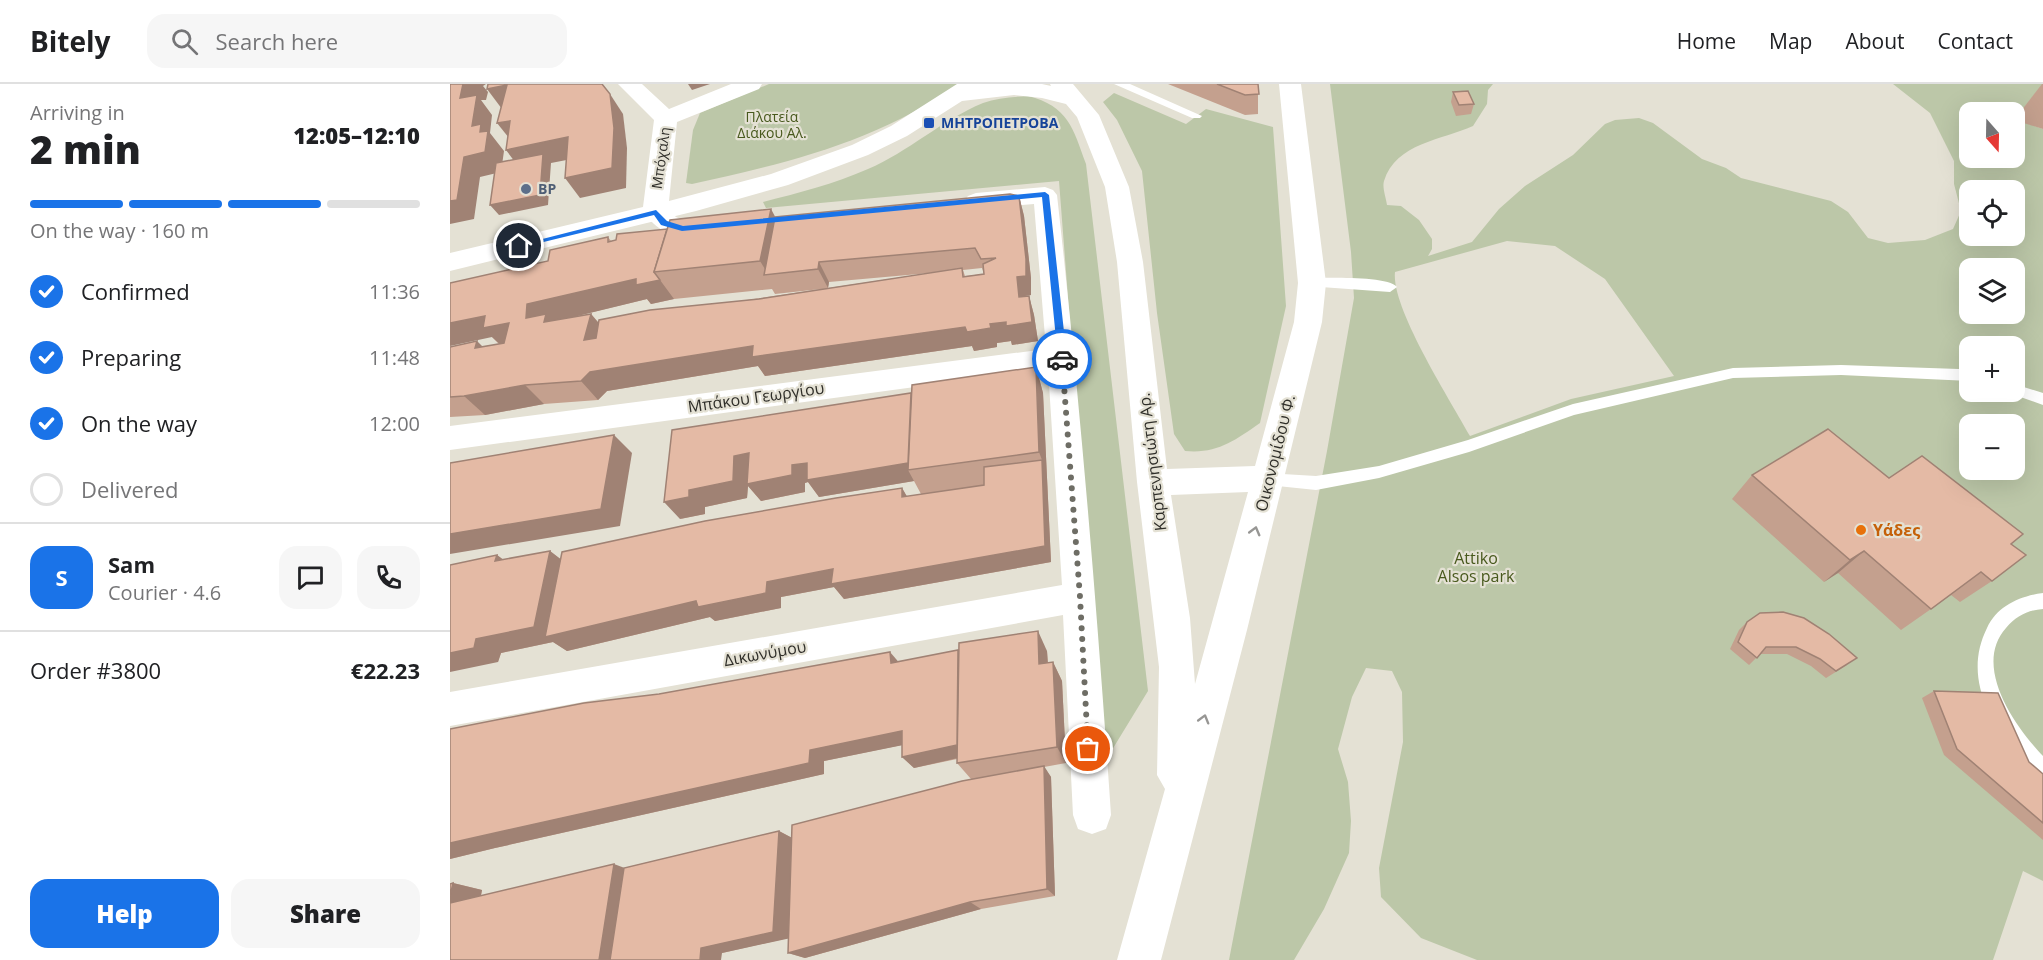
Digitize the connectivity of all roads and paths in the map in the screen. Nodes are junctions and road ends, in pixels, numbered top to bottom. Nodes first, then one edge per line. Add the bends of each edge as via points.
1 (629, 84) edge
2 (751, 84) edge
3 (1120, 84) edge
4 (1290, 84) edge
5 (963, 90) edge
6 (1079, 95) edge
7 (1196, 116) dead end
8 (666, 118) junction
9 (952, 203) edge
10 (656, 212) junction
11 (729, 224) edge
12 (450, 262) edge
13 (1312, 283) junction
14 (1390, 287) dead end
15 (1062, 357) junction
16 (1959, 374) edge
17 (2025, 393) edge
18 (2043, 399) edge
19 (450, 438) edge
20 (1268, 479) junction
21 (1153, 482) junction
22 (1080, 597) junction
23 (2043, 601) edge
24 (450, 709) edge
25 (2043, 770) edge
26 (1092, 815) dead end
27 (1177, 816) junction
28 (1139, 960) edge

1 - 8 street, Μπόχαλη
2 - 8 street
3 - 7 lane
4 - 13 street, Οικονομίδου Φ.
5 - 6 street via 1010,87
5 - 10 street via 904,129 826,165 749,190
6 - 21 street, Καρπενησιώτη Αρ. via 1104,150 1119,198 1130,262
8 - 10 street, Μπόχαλη
9 - 15 street via 1045,195
10 - 11 street via 664,223 677,229
10 - 12 street
13 - 14 lane
13 - 20 street, Οικονομίδου Φ. via 1308,322
15 - 19 street, Μπάκου Γεωργίου
15 - 22 street
16 - 20 lane via 1841,370 1733,373 1573,410 1379,472 1316,483
17 - 18 lane
20 - 21 street
27 -> 20 street, Οικονομίδου Φ.
21 - 27 street, Καρπενησιώτη Αρ. via 1177,667
22 - 24 street, Δικωνύμου
22 - 26 street
23 - 25 lane via 2005,615 1988,639 1985,672 1996,710 2023,750
27 - 28 street

